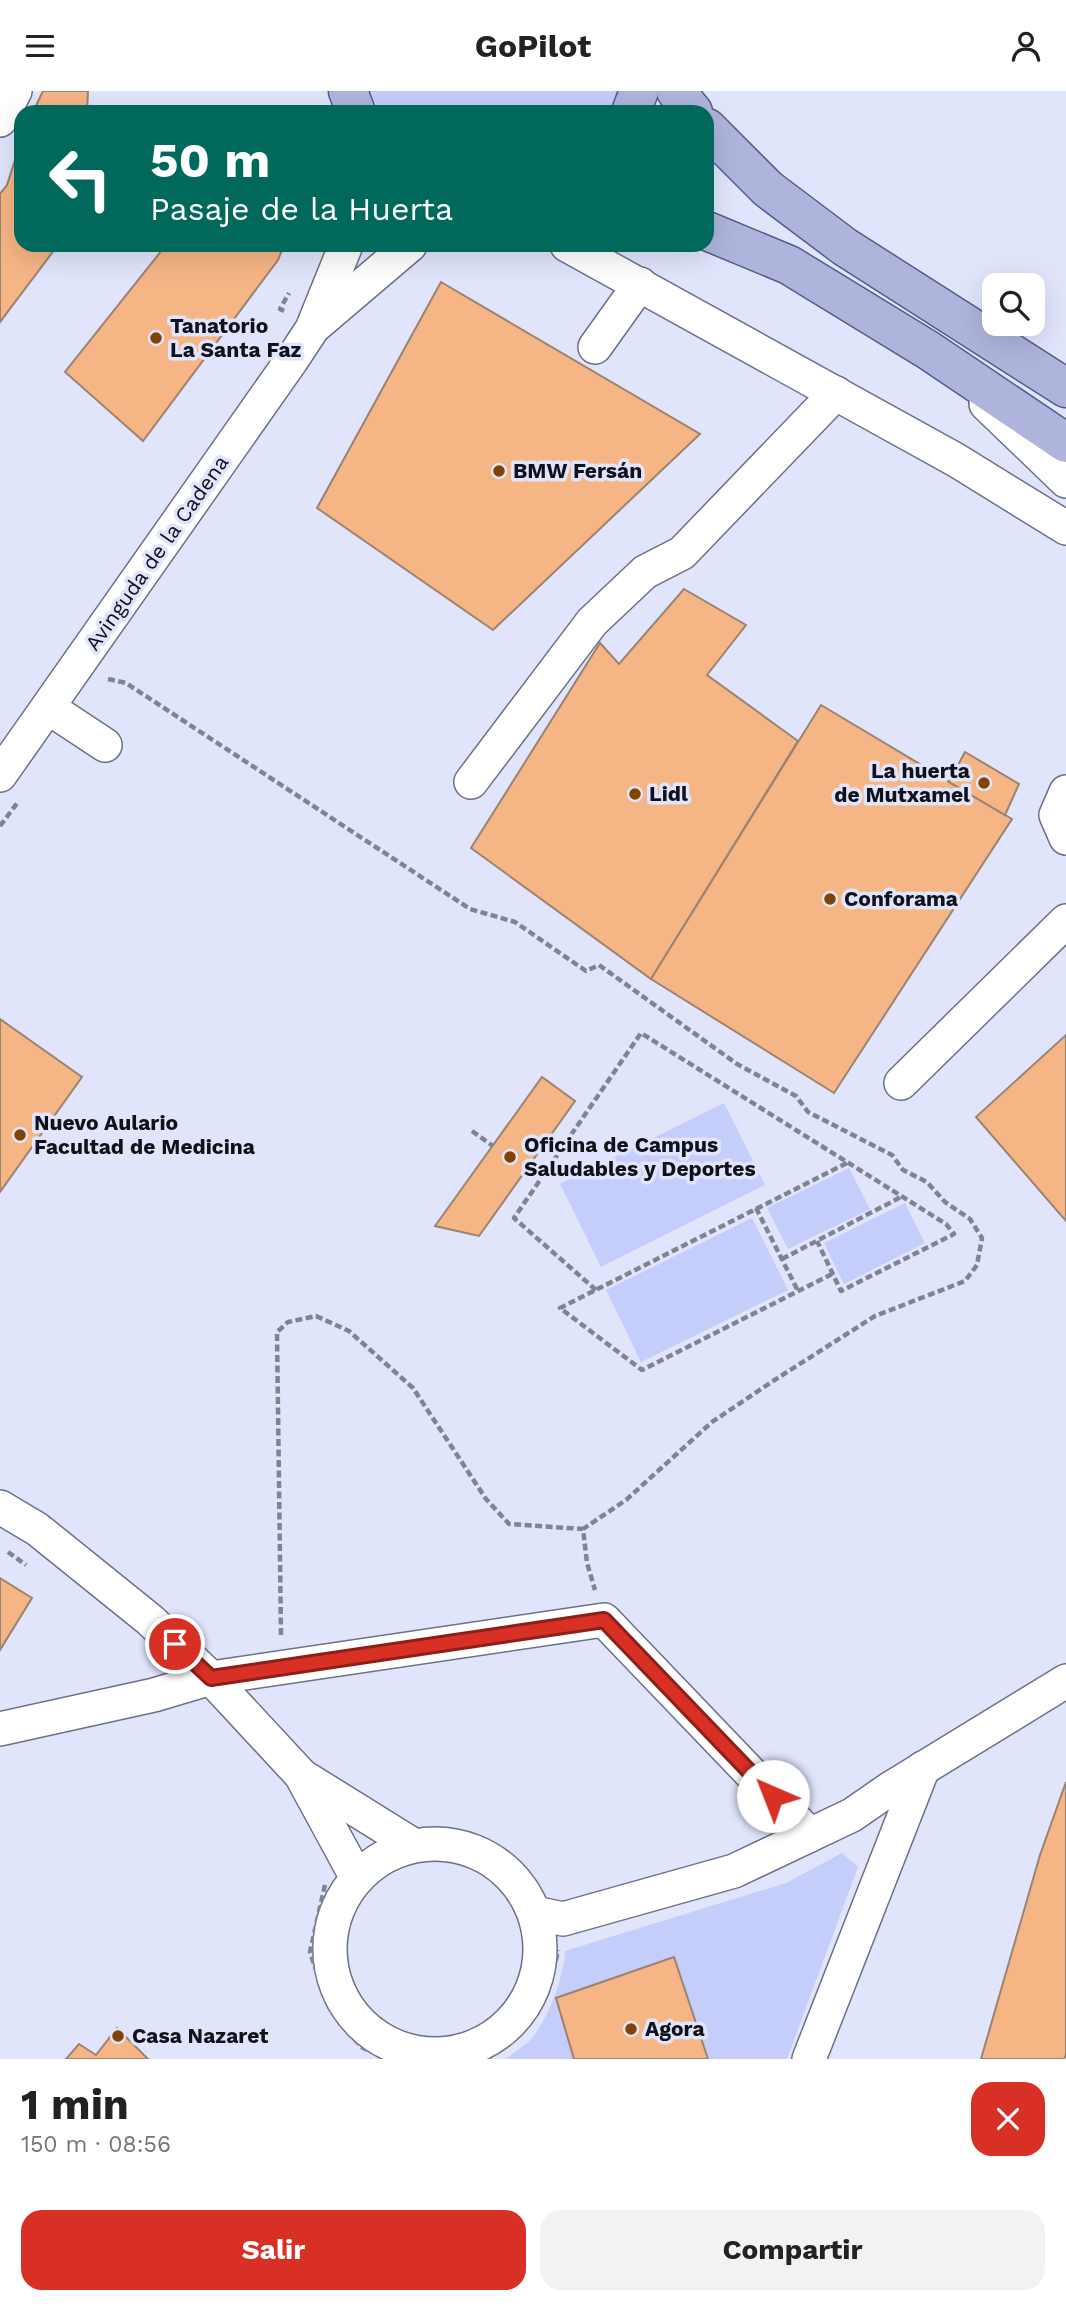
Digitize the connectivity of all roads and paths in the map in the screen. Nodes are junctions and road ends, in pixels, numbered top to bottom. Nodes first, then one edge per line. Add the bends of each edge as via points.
1 (15, 91) edge
2 (676, 91) edge
3 (687, 105) edge
4 (0, 120) edge
5 (714, 135) edge
6 (714, 234) edge
7 (343, 252) edge
8 (402, 252) edge
9 (580, 252) edge
10 (640, 284) junction
11 (312, 329) junction
12 (595, 347) dead end
13 (928, 350) junction
14 (1066, 388) edge
15 (836, 393) junction
16 (1066, 443) edge
17 (1066, 481) edge
18 (1066, 528) edge
19 (108, 679) dead end
20 (48, 708) junction
21 (105, 745) dead end
22 (0, 775) edge
23 (471, 782) dead end
24 (1066, 792) edge
25 (1066, 838) edge
26 (1066, 921) edge
27 (901, 1083) dead end
28 (472, 1131) dead end
29 (493, 1146) dead end
30 (848, 1163) junction
31 (527, 1168) dead end
32 (542, 1178) junction
33 (902, 1197) junction
34 (757, 1208) junction
35 (817, 1241) junction
36 (782, 1259) junction
37 (832, 1274) junction
38 (596, 1290) junction
39 (798, 1291) junction
40 (0, 1507) edge
41 (583, 1529) junction
42 (0, 1546) edge
43 (27, 1566) dead end
44 (604, 1620) junction
45 (281, 1668) junction
46 (211, 1678) junction
47 (1066, 1681) edge
48 (0, 1729) edge
49 (923, 1768) junction
50 (301, 1775) junction
51 (810, 1835) junction
52 (413, 1846) junction
53 (342, 1880) junction
54 (546, 1924) junction
55 (426, 2057) edge
56 (809, 2059) edge

1 - 4 street
2 - 3 main road
5 - 14 main road via 768,189 845,247
6 - 13 main road via 789,265
7 - 11 street, Avinguda de la Cadena
8 - 11 street, Avinguda de la Cadena
9 - 10 street
10 - 12 street
10 - 15 street
11 - 20 street, Avinguda de la Cadena
13 - 16 main road
13 - 17 street
15 - 18 street
15 - 23 street via 682,553 645,572 592,622
19 - 41 path via 126,683 470,909 515,922 586,971 599,965 737,1064 796,1096 808,1112 892,1155 903,1170 927,1182 970,1219 982,1238 977,1265 965,1281 875,1316 773,1381 712,1422 626,1500
20 - 21 street
20 - 22 street, Avinguda de la Cadena
24 - 25 street via 1056,815
26 - 27 street
28 - 29 path
30 - 32 path via 641,1033
30 - 33 path
30 - 34 path
31 - 32 path
32 - 38 path via 514,1218
33 - 35 path
33 - 37 path via 946,1224 954,1234 841,1291
34 - 36 path
34 - 38 path
35 - 36 path
35 - 37 path
36 - 39 path
37 - 39 path
38 - 39 path via 560,1308 642,1370
40 - 46 street via 37,1529 140,1612
41 - 44 path via 586,1563
41 - 45 path via 509,1524 486,1499 413,1388 349,1331 316,1316 288,1322 277,1332
42 - 43 path
44 - 45 street
44 - 51 street
45 - 46 street
46 - 48 street
46 - 50 street
47 - 49 street
49 - 51 street via 852,1815
49 - 56 street
50 - 52 street
50 - 53 street
51 - 54 street via 734,1871
52 - 53 street
52 - 54 street via 446,1843 477,1852 505,1869
53 - 55 street via 330,1959 338,1990 354,2017 378,2038
53 - 55 path via 324,1887 310,1952 328,2006 363,2048
54 - 55 street via 534,1987 519,2014 496,2036 469,2050

